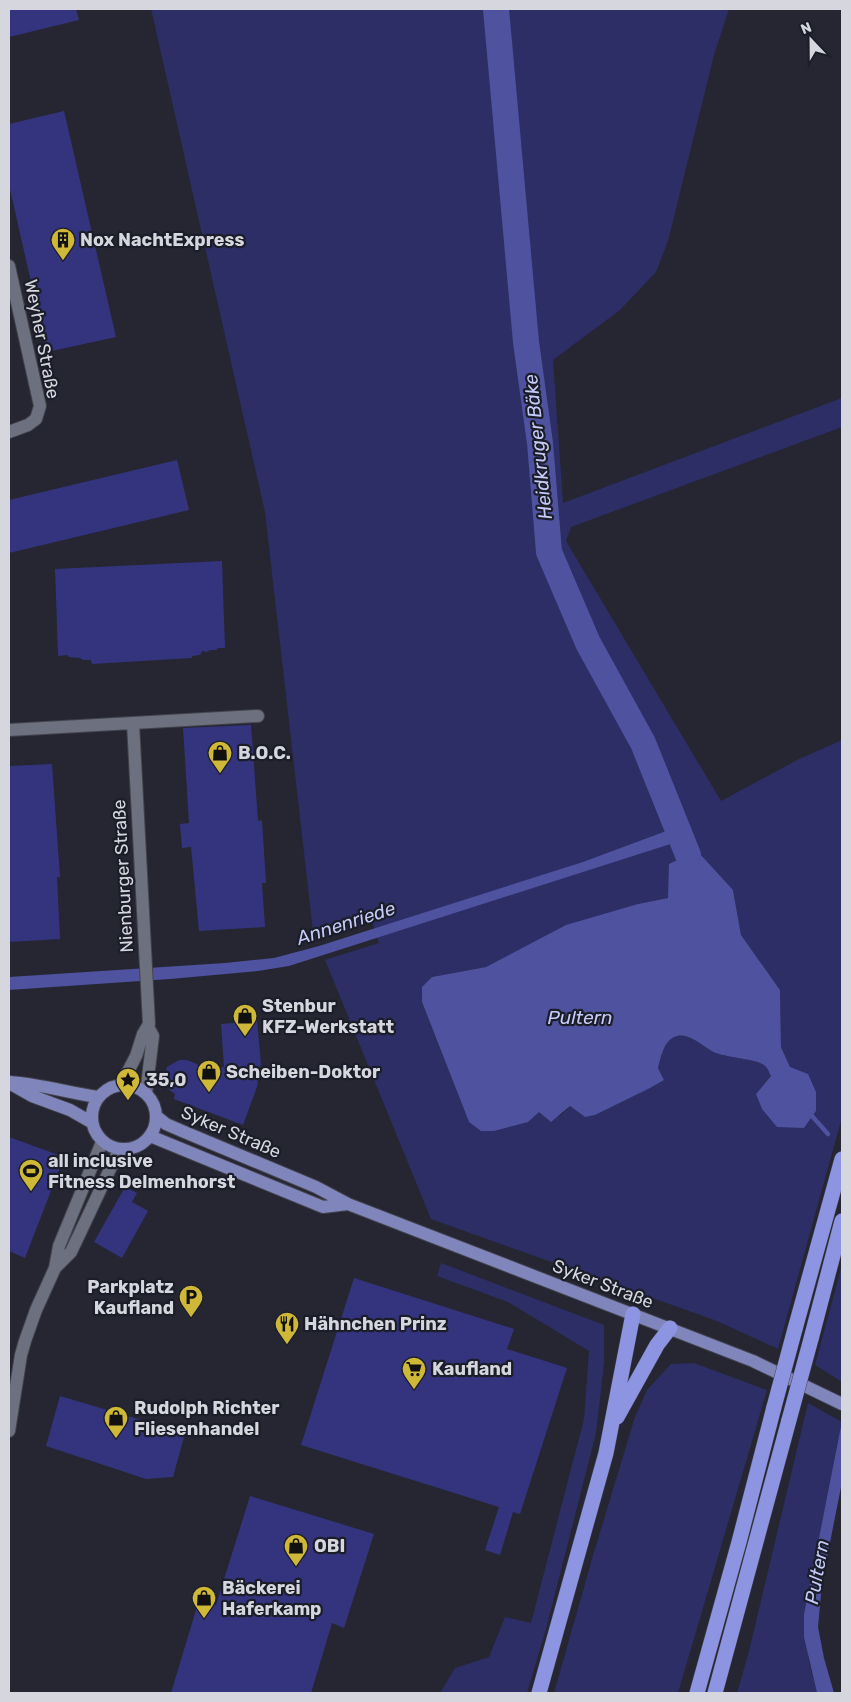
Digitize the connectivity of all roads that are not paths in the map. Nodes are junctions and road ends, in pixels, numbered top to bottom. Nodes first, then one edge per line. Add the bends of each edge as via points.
1 (9, 266) edge
2 (9, 432) edge
3 (258, 716) dead end
4 (133, 724) junction
5 (9, 730) edge
6 (148, 1027) junction
7 (9, 1082) edge
8 (120, 1085) junction
9 (146, 1094) junction
10 (98, 1096) junction
11 (156, 1116) junction
12 (91, 1122) junction
13 (150, 1136) junction
14 (102, 1142) junction
15 (119, 1150) junction
16 (842, 1159) edge
17 (348, 1204) junction
18 (842, 1221) edge
19 (55, 1268) junction
20 (633, 1314) junction
21 (670, 1328) junction
22 (842, 1404) edge
23 (611, 1430) junction
24 (9, 1431) edge
25 (539, 1693) edge
26 (697, 1693) edge
27 (714, 1693) edge

1 - 2 street, Weyher Straße via 40,406 36,419
3 - 4 street
4 - 5 street
4 - 6 street, Nienburger Straße
6 - 8 street, Nienburger Straße
6 - 9 street, Nienburger Straße via 153,1036
7 - 10 main road
7 - 12 main road
8 - 9 main road via 130,1085
8 - 10 main road
9 - 11 main road
10 - 12 main road
11 - 13 main road
11 - 17 main road, Syker Straße via 166,1124 316,1186
12 - 14 main road
13 - 15 main road via 137,1147
13 - 17 main road, Syker Straße via 323,1207
14 - 15 main road
14 - 19 street via 59,1246
15 - 19 street via 71,1252
16 - 26 highway, bridge
17 - 20 main road, Syker Straße
18 - 27 highway, bridge
19 - 24 street via 21,1355
20 - 21 main road, Syker Straße
20 - 23 highway
21 - 22 main road, Syker Straße via 753,1361
21 - 23 highway via 657,1345
23 - 25 highway

